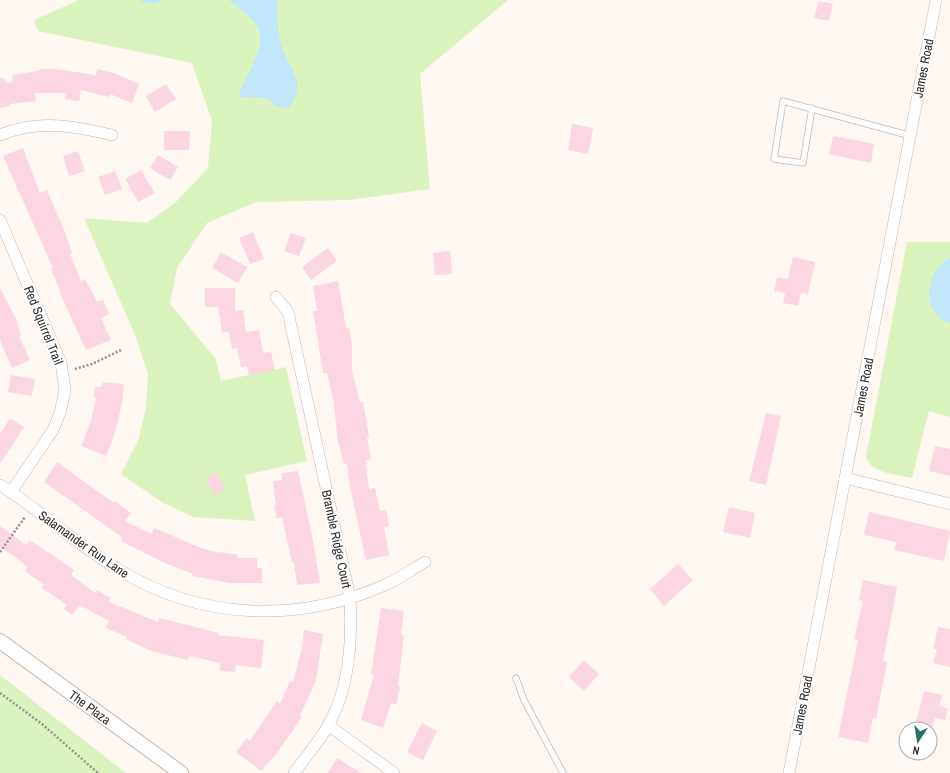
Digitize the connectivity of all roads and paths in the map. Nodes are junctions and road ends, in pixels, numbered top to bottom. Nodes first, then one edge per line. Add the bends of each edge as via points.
1 (936, 0) edge
2 (812, 108) junction
3 (0, 135) edge
4 (112, 135) dead end
5 (911, 136) junction
6 (0, 220) edge
7 (276, 297) dead end
8 (121, 350) dead end
9 (75, 369) dead end
10 (845, 478) junction
11 (0, 485) edge
12 (11, 492) junction
13 (950, 504) edge
14 (25, 517) dead end
15 (0, 552) edge
16 (425, 562) dead end
17 (350, 598) junction
18 (0, 641) edge
19 (516, 678) dead end
20 (0, 693) edge
21 (328, 725) junction
22 (98, 773) edge
23 (181, 773) edge
24 (294, 773) edge
25 (394, 773) edge
26 (563, 773) edge
27 (789, 773) edge

1 - 5 street, James Road
2 - 2 lane via 803,163 774,159 783,101
2 - 5 lane
3 - 4 street via 28,126 52,124
5 - 10 street, James Road
6 - 12 street, Red Squirrel Trail via 62,363 65,390 53,430
7 - 17 street, Bramble Ridge Court via 288,312
8 - 9 path
10 - 13 street
10 - 27 street, James Road
11 - 12 street, Salamander Run Lane
12 - 17 street, Salamander Run Lane via 115,568 148,586 183,599 219,608 263,612 310,608
14 - 15 path
16 - 17 street, Salamander Run Lane via 386,584
17 - 21 street, Bramble Ridge Court via 352,633 348,666 339,699
18 - 23 street, The Plaza
19 - 26 lane via 524,700
20 - 22 path via 42,724
21 - 24 street, Bramble Ridge Court
21 - 25 street

